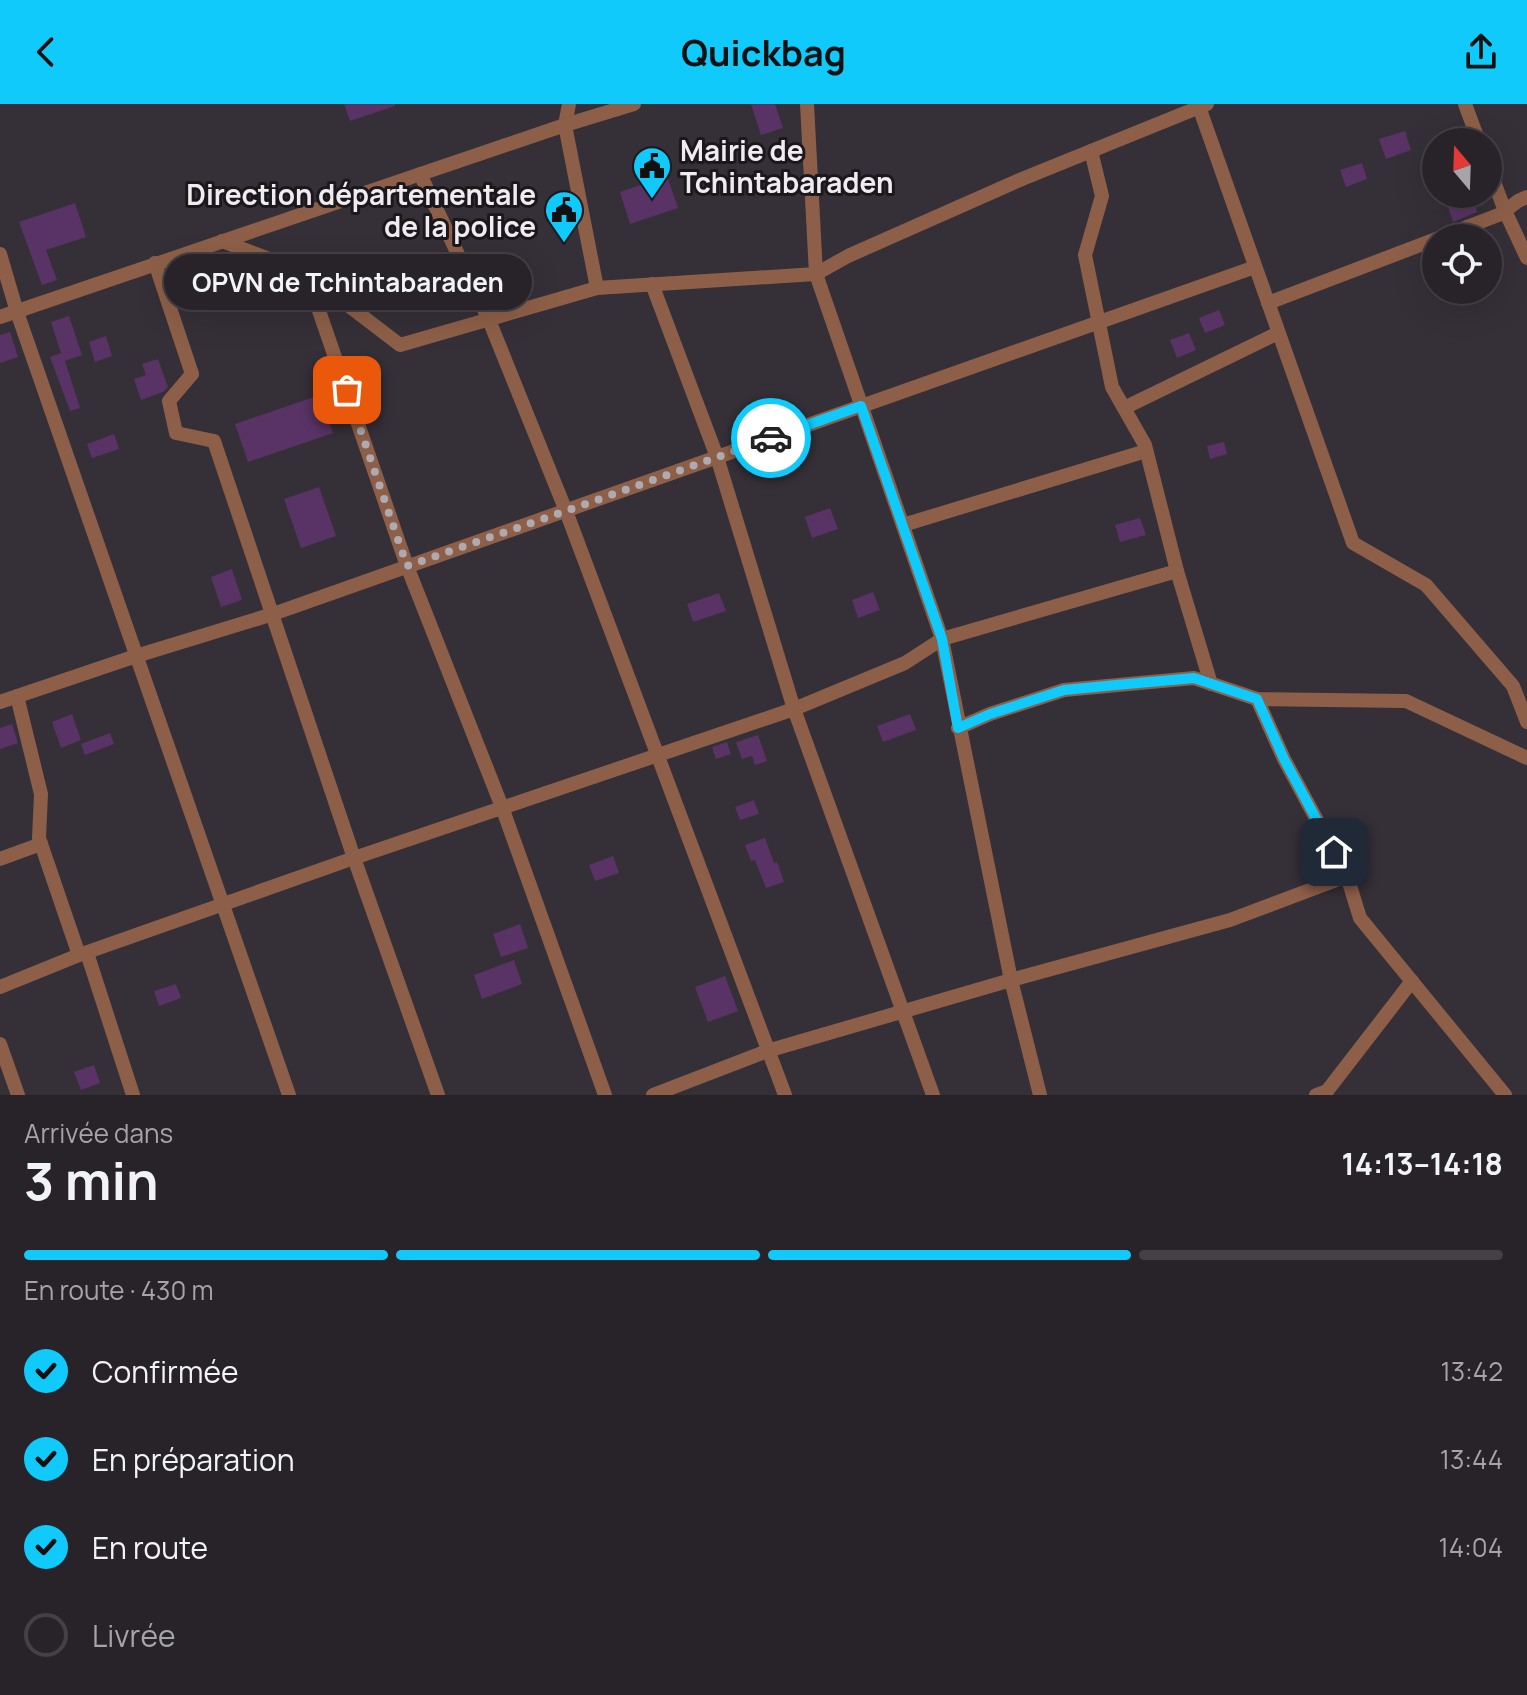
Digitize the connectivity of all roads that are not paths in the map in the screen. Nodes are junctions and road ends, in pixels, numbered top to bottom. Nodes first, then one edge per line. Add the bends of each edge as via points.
1 (569, 104) edge
2 (634, 104) edge
3 (807, 104) edge
4 (1465, 104) edge
5 (1201, 105) edge
6 (565, 125) junction
7 (1474, 128) edge
8 (1091, 151) junction
9 (420, 174) junction
10 (1527, 197) edge
11 (1502, 203) edge
12 (1505, 211) junction
13 (1474, 224) edge
14 (222, 241) junction
15 (1422, 244) edge
16 (0, 254) edge
17 (1527, 258) edge
18 (155, 263) junction
19 (1255, 267) junction
20 (306, 273) junction
21 (816, 274) junction
22 (652, 284) junction
23 (597, 288) junction
24 (1268, 303) junction
25 (17, 312) junction
26 (0, 317) edge
27 (489, 320) junction
28 (1097, 322) junction
29 (1278, 333) junction
30 (861, 406) junction
31 (1124, 408) junction
32 (1146, 451) junction
33 (717, 457) junction
34 (566, 511) junction
35 (903, 525) junction
36 (407, 566) junction
37 (1177, 571) junction
38 (273, 614) junction
39 (942, 639) junction
40 (136, 656) junction
41 (1211, 684) junction
42 (17, 696) junction
43 (1257, 699) junction
44 (0, 702) edge
45 (794, 709) junction
46 (1527, 722) edge
47 (958, 728) junction
48 (657, 755) junction
49 (1527, 758) edge
50 (502, 807) junction
51 (41, 844) junction
52 (354, 858) junction
53 (0, 859) edge
54 (1347, 876) junction
55 (222, 905) junction
56 (83, 954) junction
57 (1011, 980) junction
58 (1412, 981) junction
59 (0, 987) edge
60 (903, 1011) junction
61 (0, 1044) edge
62 (767, 1051) junction
63 (18, 1095) edge
64 (133, 1095) edge
65 (289, 1095) edge
66 (438, 1095) edge
67 (605, 1095) edge
68 (653, 1095) edge
69 (785, 1095) edge
70 (933, 1095) edge
71 (1040, 1095) edge
72 (1316, 1095) edge
73 (1505, 1095) edge

1 - 6 street
2 - 6 street
3 - 21 street
4 - 7 street
5 - 8 street
5 - 19 street
6 - 9 street
6 - 23 street
8 - 21 street
8 - 28 street via 1102,196 1085,255
9 - 14 street
9 - 27 street
10 - 12 street
11 - 12 street
12 - 13 street
12 - 17 street
14 - 18 street
14 - 20 street
15 - 24 street
16 - 25 street
18 - 25 street
18 - 38 street via 192,374 169,401 176,433 214,441
19 - 24 street
19 - 28 street
20 - 27 street via 400,345
20 - 36 street
21 - 22 street
21 - 30 street
22 - 23 street
22 - 33 street
23 - 27 street
24 - 29 street
25 - 26 street
25 - 40 street
27 - 34 street
28 - 30 street
28 - 31 street via 1112,387
29 - 31 street
29 - 46 street via 1353,543 1426,585 1513,686
30 - 33 street
30 - 35 street
31 - 32 street
32 - 35 street
32 - 37 street
33 - 34 street
33 - 45 street
34 - 36 street
34 - 48 street
35 - 39 street
36 - 38 street
36 - 50 street
37 - 39 street
37 - 41 street
38 - 40 street
38 - 52 street
39 - 45 street via 905,663
39 - 47 street
40 - 42 street
40 - 55 street
41 - 43 street
41 - 47 street via 1194,678 1064,690
42 - 44 street
42 - 51 street via 41,794
43 - 49 street via 1406,701
43 - 54 street
45 - 48 street
45 - 60 street
47 - 57 street
48 - 50 street
48 - 62 street
50 - 52 street
50 - 67 street
51 - 53 street
51 - 56 street
52 - 55 street
52 - 66 street
54 - 57 street via 1230,920
54 - 58 street via 1360,918
55 - 56 street
55 - 65 street
56 - 59 street
56 - 64 street
57 - 60 street
57 - 71 street
58 - 72 street via 1327,1091
58 - 73 street
60 - 62 street
60 - 70 street
61 - 63 street
62 - 68 street
62 - 69 street

